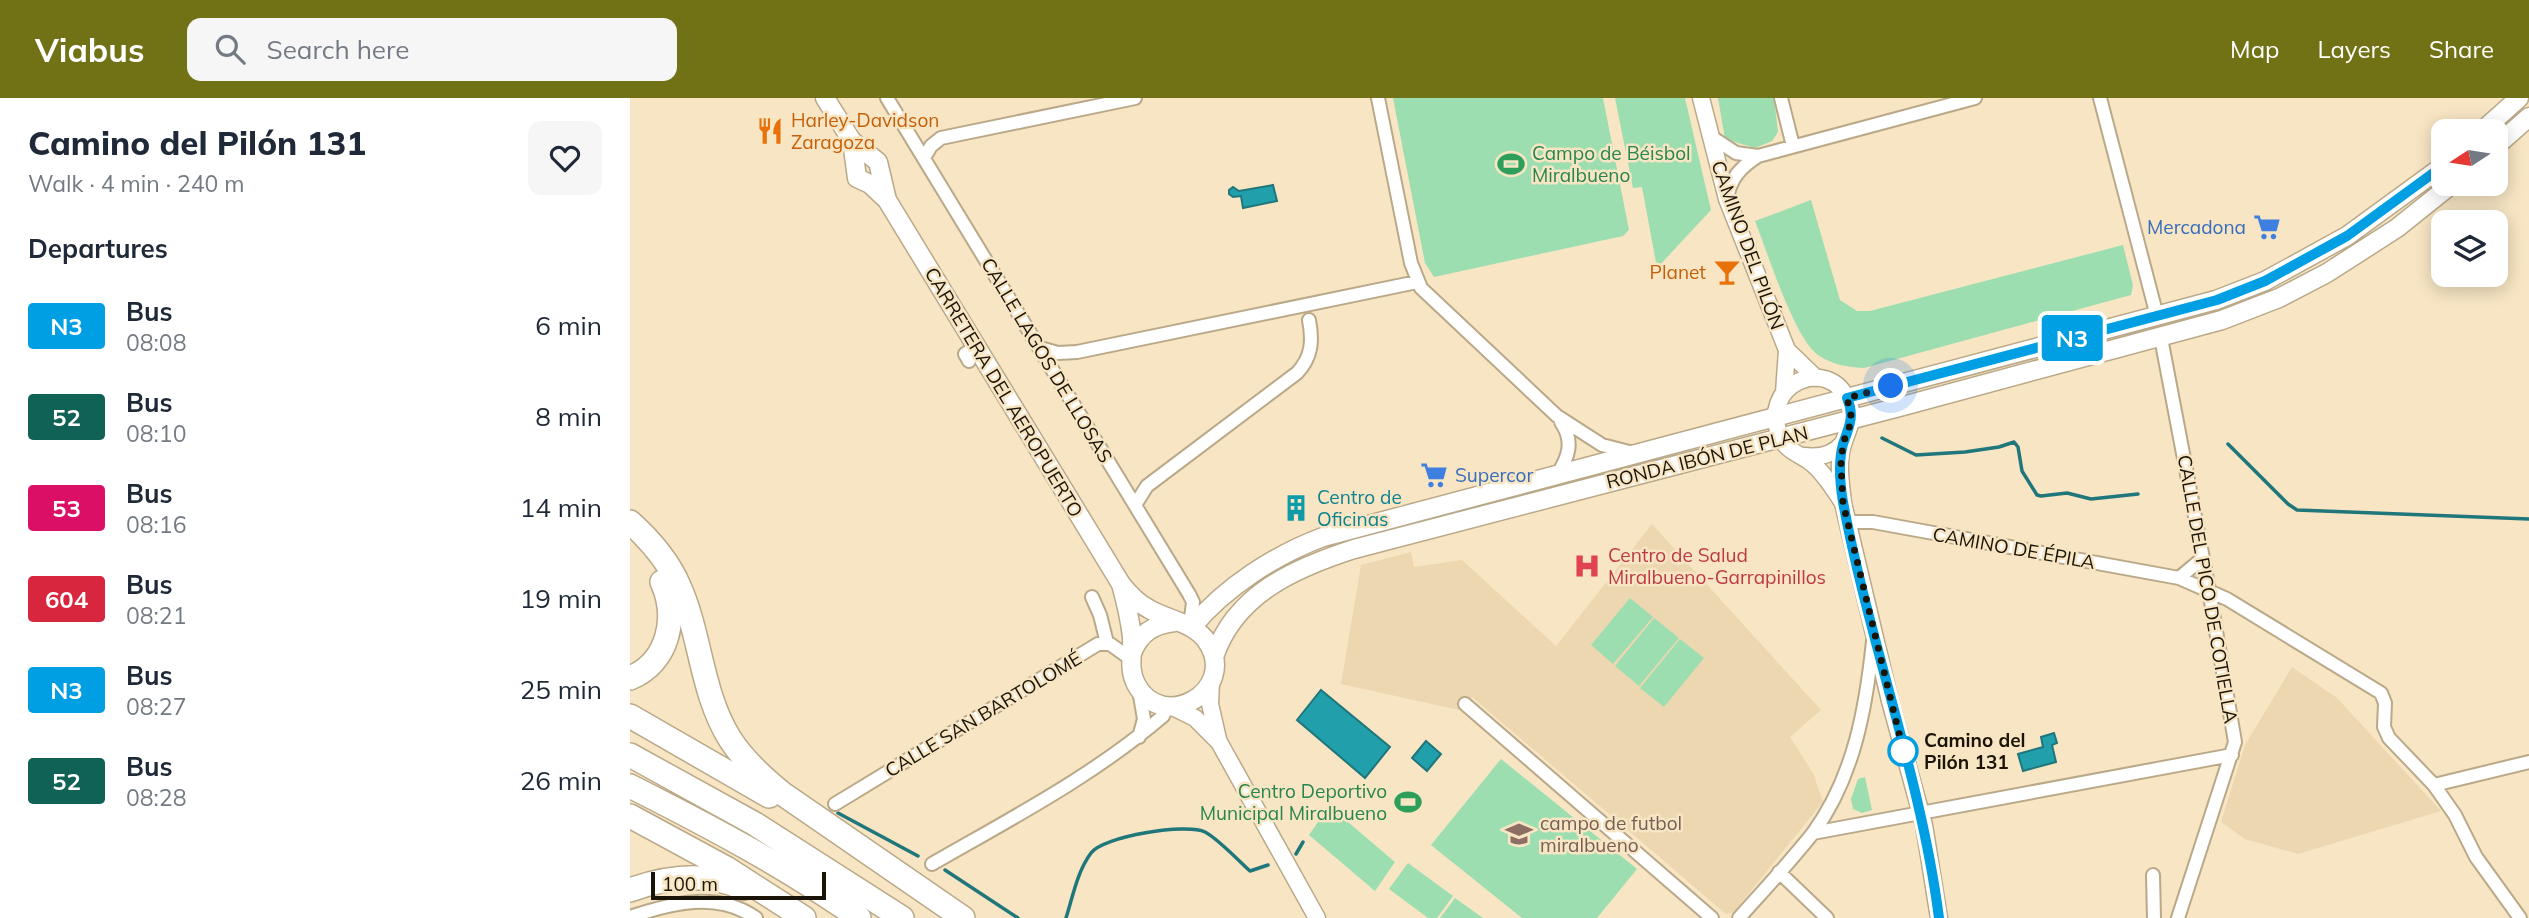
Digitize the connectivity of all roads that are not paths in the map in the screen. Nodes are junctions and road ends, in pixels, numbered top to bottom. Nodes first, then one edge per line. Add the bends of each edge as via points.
1 (825, 98) edge
2 (887, 98) edge
3 (1135, 98) edge
4 (1378, 98) edge
5 (1701, 98) edge
6 (1781, 98) edge
7 (1975, 98) edge
8 (2100, 98) edge
9 (2519, 98) edge
10 (2529, 117) edge
11 (2495, 119) edge
12 (2508, 135) edge
13 (1710, 136) junction
14 (1793, 146) junction
15 (1758, 156) junction
16 (924, 158) junction
17 (2431, 175) edge
18 (2437, 196) edge
19 (1727, 200) junction
20 (1417, 282) junction
21 (1322, 302) junction
22 (1286, 310) junction
23 (2157, 316) junction
24 (1309, 320) junction
25 (2161, 338) junction
26 (1040, 348) junction
27 (1787, 350) junction
28 (1816, 378) junction
29 (1784, 393) junction
30 (1847, 398) junction
31 (1557, 416) junction
32 (1775, 417) junction
33 (1852, 420) junction
34 (1781, 439) junction
35 (1843, 443) junction
36 (1637, 454) junction
37 (1804, 456) junction
38 (1557, 475) junction
39 (1843, 503) junction
40 (1135, 505) junction
41 (630, 522) edge
42 (1848, 522) junction
43 (630, 541) edge
44 (2203, 558) junction
45 (2179, 578) junction
46 (1121, 584) junction
47 (2209, 590) junction
48 (1091, 597) dead end
49 (1130, 620) junction
50 (1186, 625) junction
51 (1873, 634) junction
52 (1111, 645) junction
53 (1132, 656) junction
54 (1214, 657) junction
55 (630, 678) edge
56 (1211, 681) junction
57 (1139, 690) junction
58 (1890, 701) junction
59 (1865, 703) junction
60 (1465, 704) dead end
61 (1170, 706) junction
62 (630, 716) edge
63 (1139, 737) junction
64 (1219, 742) junction
65 (630, 755) edge
66 (2232, 755) junction
67 (2529, 762) edge
68 (2434, 785) junction
69 (630, 786) edge
70 (835, 804) dead end
71 (1826, 811) junction
72 (1920, 812) junction
73 (630, 816) edge
74 (1834, 828) junction
75 (1813, 832) junction
76 (849, 840) junction
77 (932, 864) dead end
78 (1779, 872) junction
79 (2154, 875) dead end
80 (630, 891) edge
81 (796, 913) edge
82 (630, 917) edge
83 (756, 918) edge
84 (859, 918) edge
85 (902, 918) edge
86 (963, 918) edge
87 (1317, 918) edge
88 (1712, 918) edge
89 (1739, 918) edge
90 (1827, 918) edge
91 (1939, 918) edge
92 (2154, 918) edge
93 (2178, 918) edge
94 (2520, 918) edge

1 - 46 main road, CARRETERA DEL AEROPUERTO via 864,161 855,169 857,178 875,179 972,354
2 - 16 street, CALLE LAGOS DE LLOSAS
3 - 16 street via 941,138
4 - 20 street
5 - 13 street, CAMINO DEL PILÓN
6 - 14 street
7 - 14 street
8 - 23 street
9 - 11 main road
10 - 12 main road
13 - 15 street via 1736,153
13 - 19 street, CAMINO DEL PILÓN
14 - 15 street
15 - 19 street via 1740,169
16 - 26 street, CALLE LAGOS DE LLOSAS
17 - 23 main road, RONDA IBÓN DE PLAN via 2347,236 2265,281
18 - 25 main road, RONDA IBÓN DE PLAN via 2397,228 2296,290 2240,314
19 - 27 street, CAMINO DEL PILÓN
20 - 21 street
20 - 31 street
21 - 22 street
21 - 24 street
22 - 24 street
22 - 26 street via 1077,352
23 - 30 main road, RONDA IBÓN DE PLAN
24 - 40 street via 1311,352 1297,373 1147,486
25 - 33 main road, RONDA IBÓN DE PLAN
25 - 44 street, CALLE DEL PICO DE COTIELLA
26 - 40 street, CALLE LAGOS DE LLOSAS
27 - 28 street, CAMINO DEL PILÓN
27 - 29 street, CAMINO DEL PILÓN
28 - 29 street via 1795,382
28 - 30 street, CAMINO DEL PILÓN via 1837,385
29 - 32 street, CAMINO DEL PILÓN
30 - 32 main road, RONDA IBÓN DE PLAN
30 - 33 street
31 - 36 street via 1602,445
31 - 38 street via 1570,440
32 - 34 street
32 - 36 main road, RONDA IBÓN DE PLAN
33 - 34 main road, RONDA IBÓN DE PLAN
33 - 35 street
34 - 37 street
34 - 54 main road, RONDA IBÓN DE PLAN via 1317,561 1258,594 1226,629
35 - 37 street via 1827,454
35 - 39 street
36 - 38 main road, RONDA IBÓN DE PLAN
37 - 39 street via 1828,479
38 - 50 main road, RONDA IBÓN DE PLAN via 1304,544 1277,557
39 - 42 street
40 - 50 street, CALLE LAGOS DE LLOSAS via 1193,602
41 - 76 highway via 658,550 679,586 710,694 730,739 763,779
42 - 45 street, CAMINO DE ÉPILA via 1873,522
42 - 51 street
43 - 55 highway via 658,572 671,609 664,646 653,662
44 - 45 street
44 - 47 street, CALLE DEL PICO DE COTIELLA
45 - 47 street, CAMINO DE ÉPILA
46 - 49 main road, CARRETERA DEL AEROPUERTO
46 - 50 main road, CARRETERA DEL AEROPUERTO via 1146,608
47 - 66 street, CALLE DEL PICO DE COTIELLA via 2234,732
47 - 68 street, CAMINO DE ÉPILA via 2378,690 2385,703 2383,721 2389,738
48 - 52 street
49 - 52 street via 1123,638
49 - 53 main road, CARRETERA DEL AEROPUERTO
50 - 53 main road via 1148,630
50 - 54 main road, CARRETERA DEL AEROPUERTO via 1206,640
51 - 58 street
51 - 59 street
52 - 53 street
52 - 70 street, CALLE SAN BARTOLOMÉ via 1093,647
53 - 57 main road, CARRETERA DEL AEROPUERTO via 1132,675
54 - 56 main road
56 - 61 main road via 1192,702
56 - 64 street via 1210,704
57 - 61 main road via 1152,701
57 - 63 street via 1144,719
58 - 59 street via 1878,697
58 - 72 street
59 - 71 street via 1852,757
60 - 88 street
61 - 63 street
61 - 64 street via 1195,719
62 - 76 highway
63 - 77 street via 1051,796
64 - 87 street
65 - 85 highway via 755,824
66 - 72 street
66 - 93 street, CALLE DEL PICO DE COTIELLA
67 - 68 street
68 - 94 street, CAMINO DE ÉPILA via 2476,857
69 - 84 highway via 717,830
71 - 74 street
71 - 75 street
72 - 74 street
72 - 91 street
73 - 81 highway via 726,868
74 - 75 street
75 - 78 street
76 - 86 highway
78 - 89 street
78 - 90 street
79 - 92 street
80 - 81 highway via 663,880 714,880
82 - 83 street via 697,901 729,904

